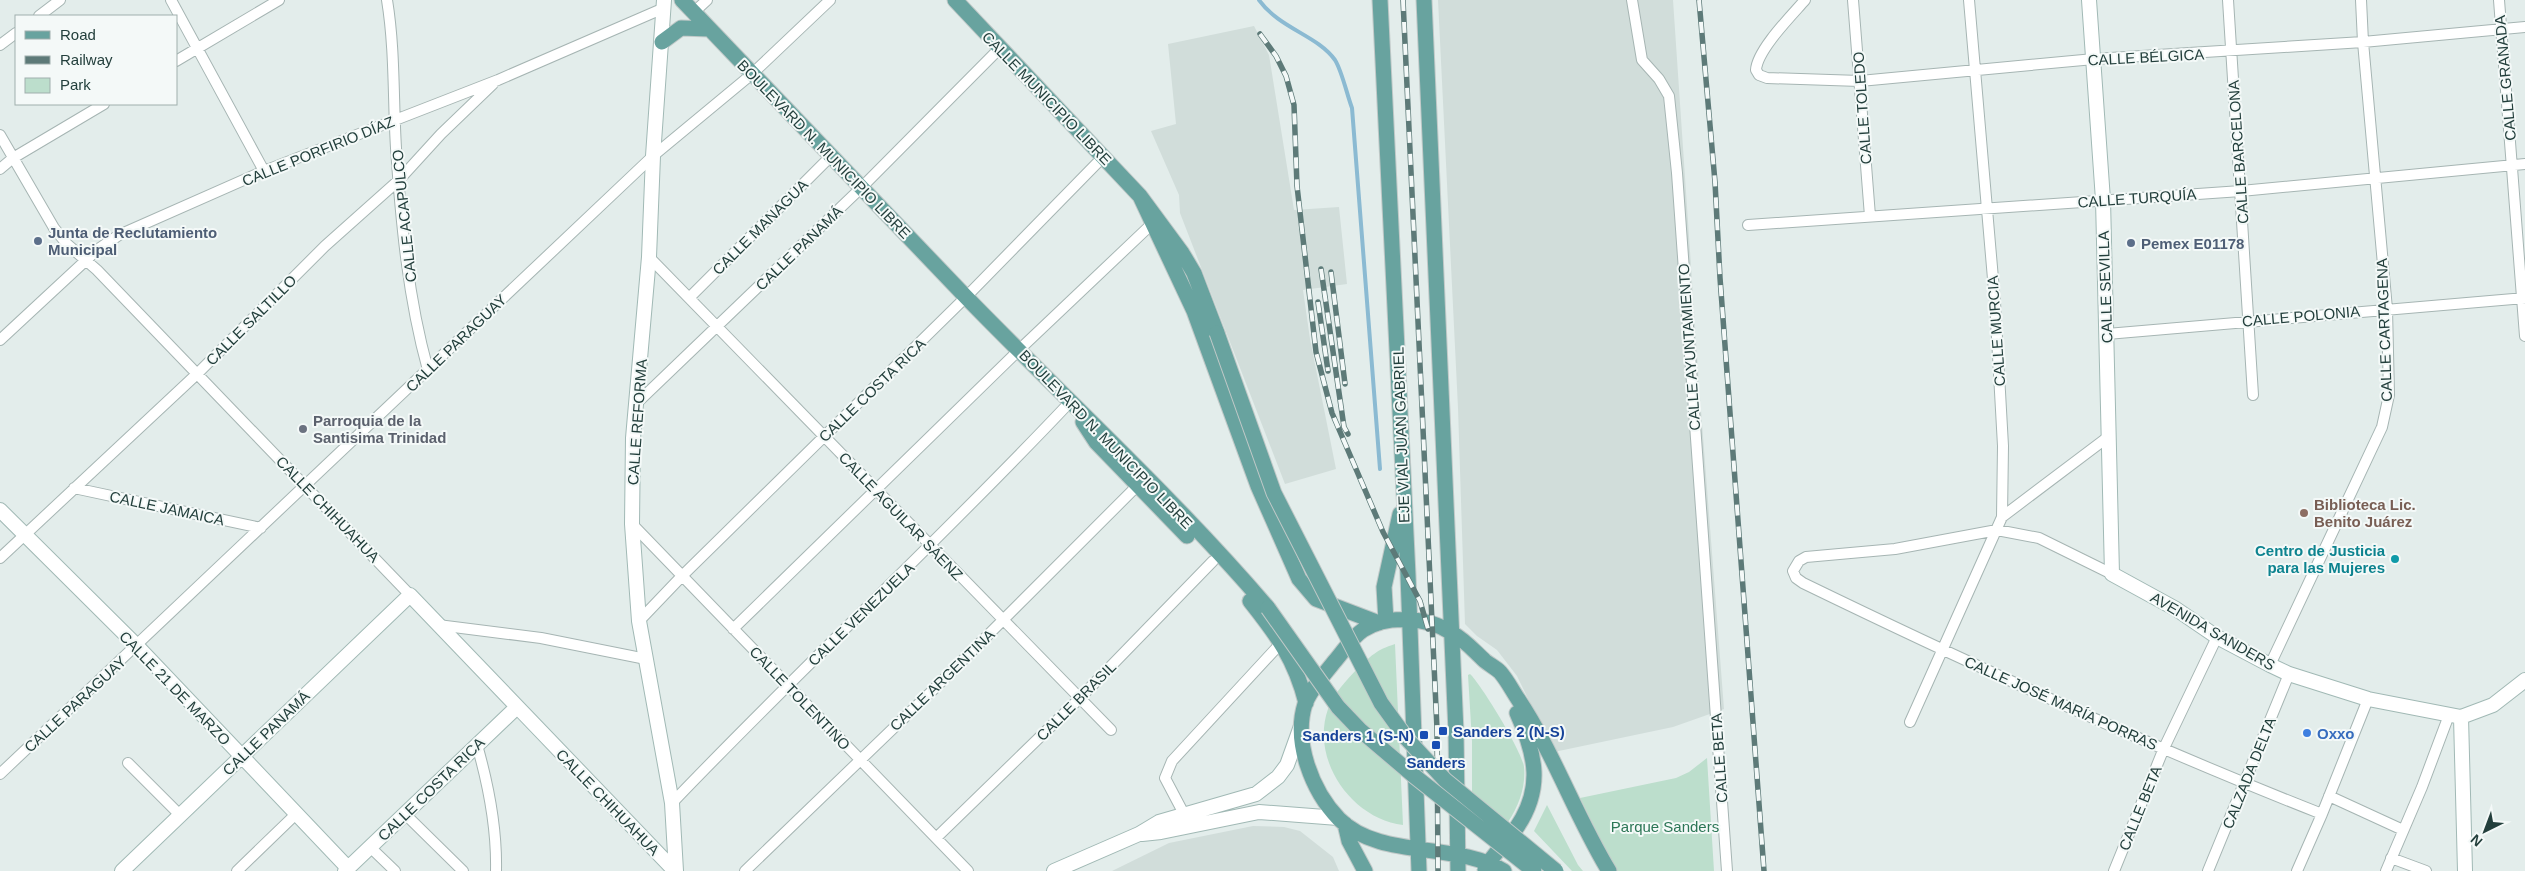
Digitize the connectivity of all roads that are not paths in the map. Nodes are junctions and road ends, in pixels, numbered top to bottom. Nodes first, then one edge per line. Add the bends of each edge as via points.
1 (60, 0) edge
2 (171, 0) edge
3 (279, 0) edge
4 (682, 0) edge
5 (707, 0) edge
6 (830, 0) edge
7 (955, 0) edge
8 (1380, 0) edge
9 (1424, 0) edge
10 (1632, 0) edge
11 (1805, 0) edge
12 (1853, 0) edge
13 (1969, 0) edge
14 (2089, 0) edge
15 (2228, 0) edge
16 (2361, 0) edge
17 (2499, 0) edge
18 (389, 1) edge
19 (664, 4) edge
20 (694, 12) junction
21 (40, 15) edge
22 (2525, 27) edge
23 (2501, 28) junction
24 (710, 29) junction
25 (15, 34) edge
26 (662, 42) junction
27 (2363, 42) junction
28 (0, 45) edge
29 (198, 48) junction
30 (999, 49) junction
31 (2231, 52) junction
32 (2094, 59) junction
33 (178, 60) edge
34 (1974, 70) junction
35 (752, 74) junction
36 (498, 80) junction
37 (1860, 80) junction
38 (102, 105) edge
39 (396, 120) junction
40 (0, 135) edge
41 (653, 156) junction
42 (831, 156) junction
43 (1103, 157) junction
44 (14, 158) junction
45 (2525, 164) edge
46 (2513, 165) junction
47 (0, 168) edge
48 (264, 171) junction
49 (2377, 178) junction
50 (399, 180) junction
51 (862, 187) junction
52 (2241, 191) junction
53 (2103, 200) junction
54 (1986, 208) junction
55 (1870, 216) junction
56 (1154, 221) junction
57 (1748, 225) dead end
58 (650, 257) junction
59 (86, 260) junction
60 (966, 297) junction
61 (689, 298) junction
62 (2524, 298) edge
63 (2386, 309) junction
64 (2249, 320) junction
65 (718, 327) junction
66 (2107, 334) junction
67 (2525, 336) edge
68 (0, 340) edge
69 (1018, 350) junction
70 (428, 370) junction
71 (198, 373) junction
72 (2253, 394) dead end
73 (638, 402) junction
74 (1075, 407) junction
75 (824, 436) junction
76 (2108, 437) junction
77 (306, 486) junction
78 (1137, 486) junction
79 (74, 488) junction
80 (876, 490) junction
81 (1403, 506) junction
82 (0, 510) edge
83 (2002, 517) junction
84 (632, 524) junction
85 (260, 528) junction
86 (1997, 530) junction
87 (24, 534) junction
88 (930, 546) junction
89 (0, 558) edge
90 (1213, 561) junction
91 (2112, 574) junction
92 (682, 576) junction
93 (410, 595) junction
94 (1003, 620) junction
95 (1408, 620) junction
96 (639, 621) junction
97 (1383, 622) junction
98 (438, 625) junction
99 (734, 629) junction
100 (1452, 632) junction
101 (2217, 637) junction
102 (1281, 643) junction
103 (137, 646) junction
104 (1940, 649) junction
105 (646, 659) junction
106 (1485, 661) junction
107 (2270, 665) junction
108 (2289, 674) junction
109 (2525, 680) edge
110 (789, 685) junction
111 (1080, 699) junction
112 (2368, 699) junction
113 (1306, 703) junction
114 (1716, 705) joint
115 (517, 707) junction
116 (2455, 716) junction
117 (1302, 722) junction
118 (1910, 722) dead end
119 (1111, 730) dead end
120 (1528, 737) junction
121 (477, 745) junction
122 (2164, 748) junction
123 (241, 756) junction
124 (859, 760) junction
125 (128, 763) dead end
126 (0, 774) edge
127 (2245, 784) junction
128 (2329, 796) junction
129 (672, 803) junction
130 (296, 814) junction
131 (405, 814) junction
132 (1184, 814) junction
133 (2322, 814) junction
134 (180, 815) junction
135 (1342, 821) junction
136 (2404, 830) junction
137 (1139, 834) junction
138 (936, 838) junction
139 (370, 847) junction
140 (1418, 848) junction
141 (1459, 855) junction
142 (2391, 858) junction
143 (1487, 866) edge
144 (347, 870) edge
145 (122, 871) edge
146 (238, 871) edge
147 (395, 871) edge
148 (463, 871) edge
149 (496, 871) edge
150 (675, 871) edge
151 (745, 871) edge
152 (968, 871) edge
153 (1054, 871) edge
154 (1365, 871) edge
155 (1419, 871) edge
156 (1458, 871) edge
157 (1504, 871) edge
158 (1534, 871) edge
159 (1556, 871) edge
160 (1602, 871) edge
161 (1609, 871) edge
162 (1727, 871) edge
163 (2114, 871) edge
164 (2208, 871) edge
165 (2297, 871) edge
166 (2386, 871) edge
167 (2426, 871) edge
168 (2465, 871) edge

1 - 21 street
2 - 29 street
3 - 29 street
4 - 20 main road, BOULEVARD N. MUNICIPIO LIBRE
5 - 20 street
6 - 35 street, CALLE PARAGUAY
7 - 30 main road, CALLE MUNICIPIO LIBRE
8 - 81 main road, EJE VIAL JUAN GABRIEL
9 - 100 main road
10 - 114 street, CALLE AYUNTAMIENTO via 1642,60 1660,79 1669,96
11 - 37 street, CALLE BÉLGICA via 1757,62 1757,73 1767,78
12 - 37 street, CALLE TOLEDO
13 - 34 street, CALLE MURCIA
14 - 32 street, CALLE SEVILLA
15 - 31 street, CALLE BARCELONA
16 - 27 street, CALLE CARTAGENA
17 - 23 street, CALLE GRANADA
18 - 39 street, CALLE ACAPULCO
19 - 26 street, CALLE REFORMA
19 - 36 street, CALLE PORFIRIO DÍAZ
20 - 24 main road, BOULEVARD N. MUNICIPIO LIBRE
22 - 23 street, CALLE BÉLGICA
23 - 27 street, CALLE BÉLGICA
23 - 46 street, CALLE GRANADA
24 - 26 main road via 681,28
24 - 35 main road, BOULEVARD N. MUNICIPIO LIBRE
25 - 28 street
26 - 41 street, CALLE REFORMA
27 - 31 street, CALLE BÉLGICA
27 - 49 street, CALLE CARTAGENA
29 - 33 street
29 - 48 street
30 - 43 main road, CALLE MUNICIPIO LIBRE
30 - 51 street, CALLE PANAMÁ
31 - 32 street, CALLE BÉLGICA
31 - 52 street, CALLE BARCELONA
32 - 34 street, CALLE BÉLGICA
32 - 53 street, CALLE SEVILLA
34 - 37 street, CALLE BÉLGICA
34 - 54 street, CALLE MURCIA
35 - 41 street, CALLE PARAGUAY
35 - 42 main road, BOULEVARD N. MUNICIPIO LIBRE
36 - 39 street, CALLE PORFIRIO DÍAZ
36 - 50 street, CALLE SALTILLO via 441,134
37 - 55 street, CALLE TOLEDO
38 - 44 street
39 - 48 street, CALLE PORFIRIO DÍAZ
39 - 50 street, CALLE ACAPULCO
40 - 44 street, CALLE CHIHUAHUA
41 - 58 street, CALLE REFORMA
41 - 70 street, CALLE PARAGUAY
42 - 51 main road, BOULEVARD N. MUNICIPIO LIBRE
42 - 61 street, CALLE MANAGUA
43 - 56 main road, CALLE MUNICIPIO LIBRE via 1140,196
43 - 60 street, CALLE COSTA RICA
44 - 47 street
44 - 59 street, CALLE CHIHUAHUA via 54,228
45 - 46 street, CALLE TURQUÍA
46 - 49 street, CALLE TURQUÍA
46 - 62 street, CALLE GRANADA
48 - 59 street, CALLE PORFIRIO DÍAZ via 119,235
49 - 52 street, CALLE TURQUÍA
49 - 63 street, CALLE CARTAGENA
50 - 70 street, CALLE ACAPULCO via 407,266
50 - 71 street, CALLE SALTILLO via 326,246
51 - 60 main road, BOULEVARD N. MUNICIPIO LIBRE
51 - 65 street, CALLE PANAMÁ
52 - 53 street, CALLE TURQUÍA
52 - 64 street, CALLE BARCELONA
53 - 54 street, CALLE TURQUÍA
53 - 66 street, CALLE SEVILLA
54 - 55 street, CALLE TURQUÍA
54 - 83 street, CALLE MURCIA via 1998,363 2004,480
55 - 57 street, CALLE TURQUÍA
56 - 69 street
56 - 97 main road via 1194,311 1258,486 1299,579 1316,599
56 - 159 main road, bridge via 1182,253 1194,273 1274,493 1381,704 1407,739 1445,780
58 - 61 street, CALLE AGUILAR SÁENZ
58 - 73 street, CALLE REFORMA
59 - 68 street, CALLE PORFIRIO DÍAZ
59 - 71 street, CALLE CHIHUAHUA
60 - 69 main road, BOULEVARD N. MUNICIPIO LIBRE
60 - 75 street, CALLE COSTA RICA
61 - 65 street, CALLE AGUILAR SÁENZ
62 - 63 street, CALLE POLONIA
62 - 67 street, CALLE GRANADA
63 - 64 street, CALLE POLONIA
63 - 107 street, CALLE CARTAGENA via 2389,395 2382,427
64 - 66 street, CALLE POLONIA
64 - 72 street, CALLE BARCELONA
65 - 73 street, CALLE PANAMÁ
65 - 75 street, CALLE AGUILAR SÁENZ
66 - 76 street, CALLE SEVILLA
69 - 74 main road, BOULEVARD N. MUNICIPIO LIBRE
69 - 80 street
70 - 77 street, CALLE PARAGUAY
71 - 77 street, CALLE CHIHUAHUA
71 - 79 street, CALLE SALTILLO
73 - 84 street, CALLE REFORMA via 633,438
74 - 78 main road via 1088,432
74 - 88 street, CALLE VENEZUELA
74 - 158 main road, BOULEVARD N. MUNICIPIO LIBRE, bridge via 1240,576 1268,608 1338,707 1360,730
75 - 80 street, CALLE AGUILAR SÁENZ
75 - 92 street, CALLE COSTA RICA
76 - 83 street
76 - 91 street, CALLE SEVILLA
77 - 85 street, CALLE PARAGUAY
77 - 93 street, CALLE CHIHUAHUA
78 - 90 main road
78 - 94 street, CALLE ARGENTINA
79 - 85 street, CALLE JAMAICA
79 - 87 street, CALLE SALTILLO
80 - 88 street, CALLE AGUILAR SÁENZ
80 - 99 street
81 - 95 main road, EJE VIAL JUAN GABRIEL
81 - 97 main road via 1396,524 1384,586
82 - 87 street, CALLE 21 DE MARZO
83 - 86 street, CALLE MURCIA
84 - 92 street, CALLE TOLENTINO
84 - 96 street, CALLE REFORMA
85 - 103 street, CALLE PARAGUAY
86 - 91 street via 2039,538
86 - 104 street, CALLE MURCIA
86 - 104 street, CALLE JOSÉ MARÍA PORRAS via 1895,549 1806,557 1793,571 1796,578 1804,583
87 - 89 street, CALLE SALTILLO
87 - 103 street, CALLE 21 DE MARZO
88 - 94 street, CALLE AGUILAR SÁENZ
88 - 110 street, CALLE VENEZUELA
90 - 102 main road via 1242,592
90 - 111 street, CALLE BRASIL
91 - 101 street, AVENIDA SANDERS via 2176,609
92 - 96 street, CALLE COSTA RICA
92 - 99 street, CALLE TOLENTINO
93 - 98 street, CALLE CHIHUAHUA
93 - 123 street, CALLE PANAMÁ
94 - 111 street, CALLE AGUILAR SÁENZ
94 - 124 street, CALLE ARGENTINA
95 - 97 main road
95 - 100 main road via 1433,624
95 - 140 main road, EJE VIAL JUAN GABRIEL
96 - 105 street, CALLE REFORMA
97 - 113 main road via 1362,630 1352,640 1317,683
98 - 105 street via 541,638
98 - 115 street, CALLE CHIHUAHUA
99 - 110 street, CALLE TOLENTINO
100 - 106 main road
100 - 141 main road
101 - 107 street, AVENIDA SANDERS
101 - 122 street, CALLE BETA
102 - 113 main road via 1291,656
102 - 132 street via 1172,761 1165,778
103 - 123 street, CALLE 21 DE MARZO
103 - 126 street, CALLE PARAGUAY
104 - 118 street, CALLE MURCIA
104 - 122 street, CALLE JOSÉ MARÍA PORRAS
105 - 129 street, CALLE REFORMA
106 - 120 main road via 1517,711
106 - 161 main road via 1500,672 1527,713
107 - 108 street, AVENIDA SANDERS
108 - 112 street, AVENIDA SANDERS
108 - 127 street, CALZADA DELTA
109 - 116 street via 2493,705
110 - 124 street, CALLE TOLENTINO
110 - 129 street, CALLE VENEZUELA
111 - 119 street, CALLE AGUILAR SÁENZ
111 - 138 street, CALLE BRASIL
112 - 116 street, AVENIDA SANDERS
112 - 128 street
113 - 117 main road
114 - 162 street, CALLE BETA
115 - 121 street, CALLE COSTA RICA
115 - 150 street, CALLE CHIHUAHUA
116 - 136 street
116 - 168 street
117 - 132 street via 1287,765 1266,788 1237,801
117 - 135 main road via 1309,771 1316,788
120 - 143 main road via 1535,763 1530,802 1517,828
120 - 160 main road
121 - 131 street, CALLE COSTA RICA
121 - 149 street via 493,808
122 - 127 street, CALLE JOSÉ MARÍA PORRAS
122 - 163 street, CALLE BETA
123 - 130 street, CALLE 21 DE MARZO
123 - 134 street, CALLE PANAMÁ
124 - 138 street, CALLE TOLENTINO
124 - 151 street, CALLE ARGENTINA
125 - 134 street
127 - 133 street, CALLE JOSÉ MARÍA PORRAS
127 - 164 street, CALZADA DELTA
128 - 133 street
128 - 136 street
129 - 150 street, CALLE REFORMA
130 - 144 street, CALLE 21 DE MARZO
130 - 146 street
131 - 139 street, CALLE COSTA RICA
131 - 148 street
132 - 137 street via 1159,822
133 - 165 street
134 - 145 street, CALLE PANAMÁ
135 - 137 street via 1298,813 1259,812
135 - 140 main road via 1386,843
135 - 154 main road
136 - 142 street
137 - 153 street
138 - 152 street, CALLE TOLENTINO
139 - 144 street, CALLE COSTA RICA
139 - 147 street
140 - 141 main road
140 - 155 main road, EJE VIAL JUAN GABRIEL
141 - 143 main road
141 - 156 main road
142 - 166 street
142 - 167 street
143 - 157 main road

